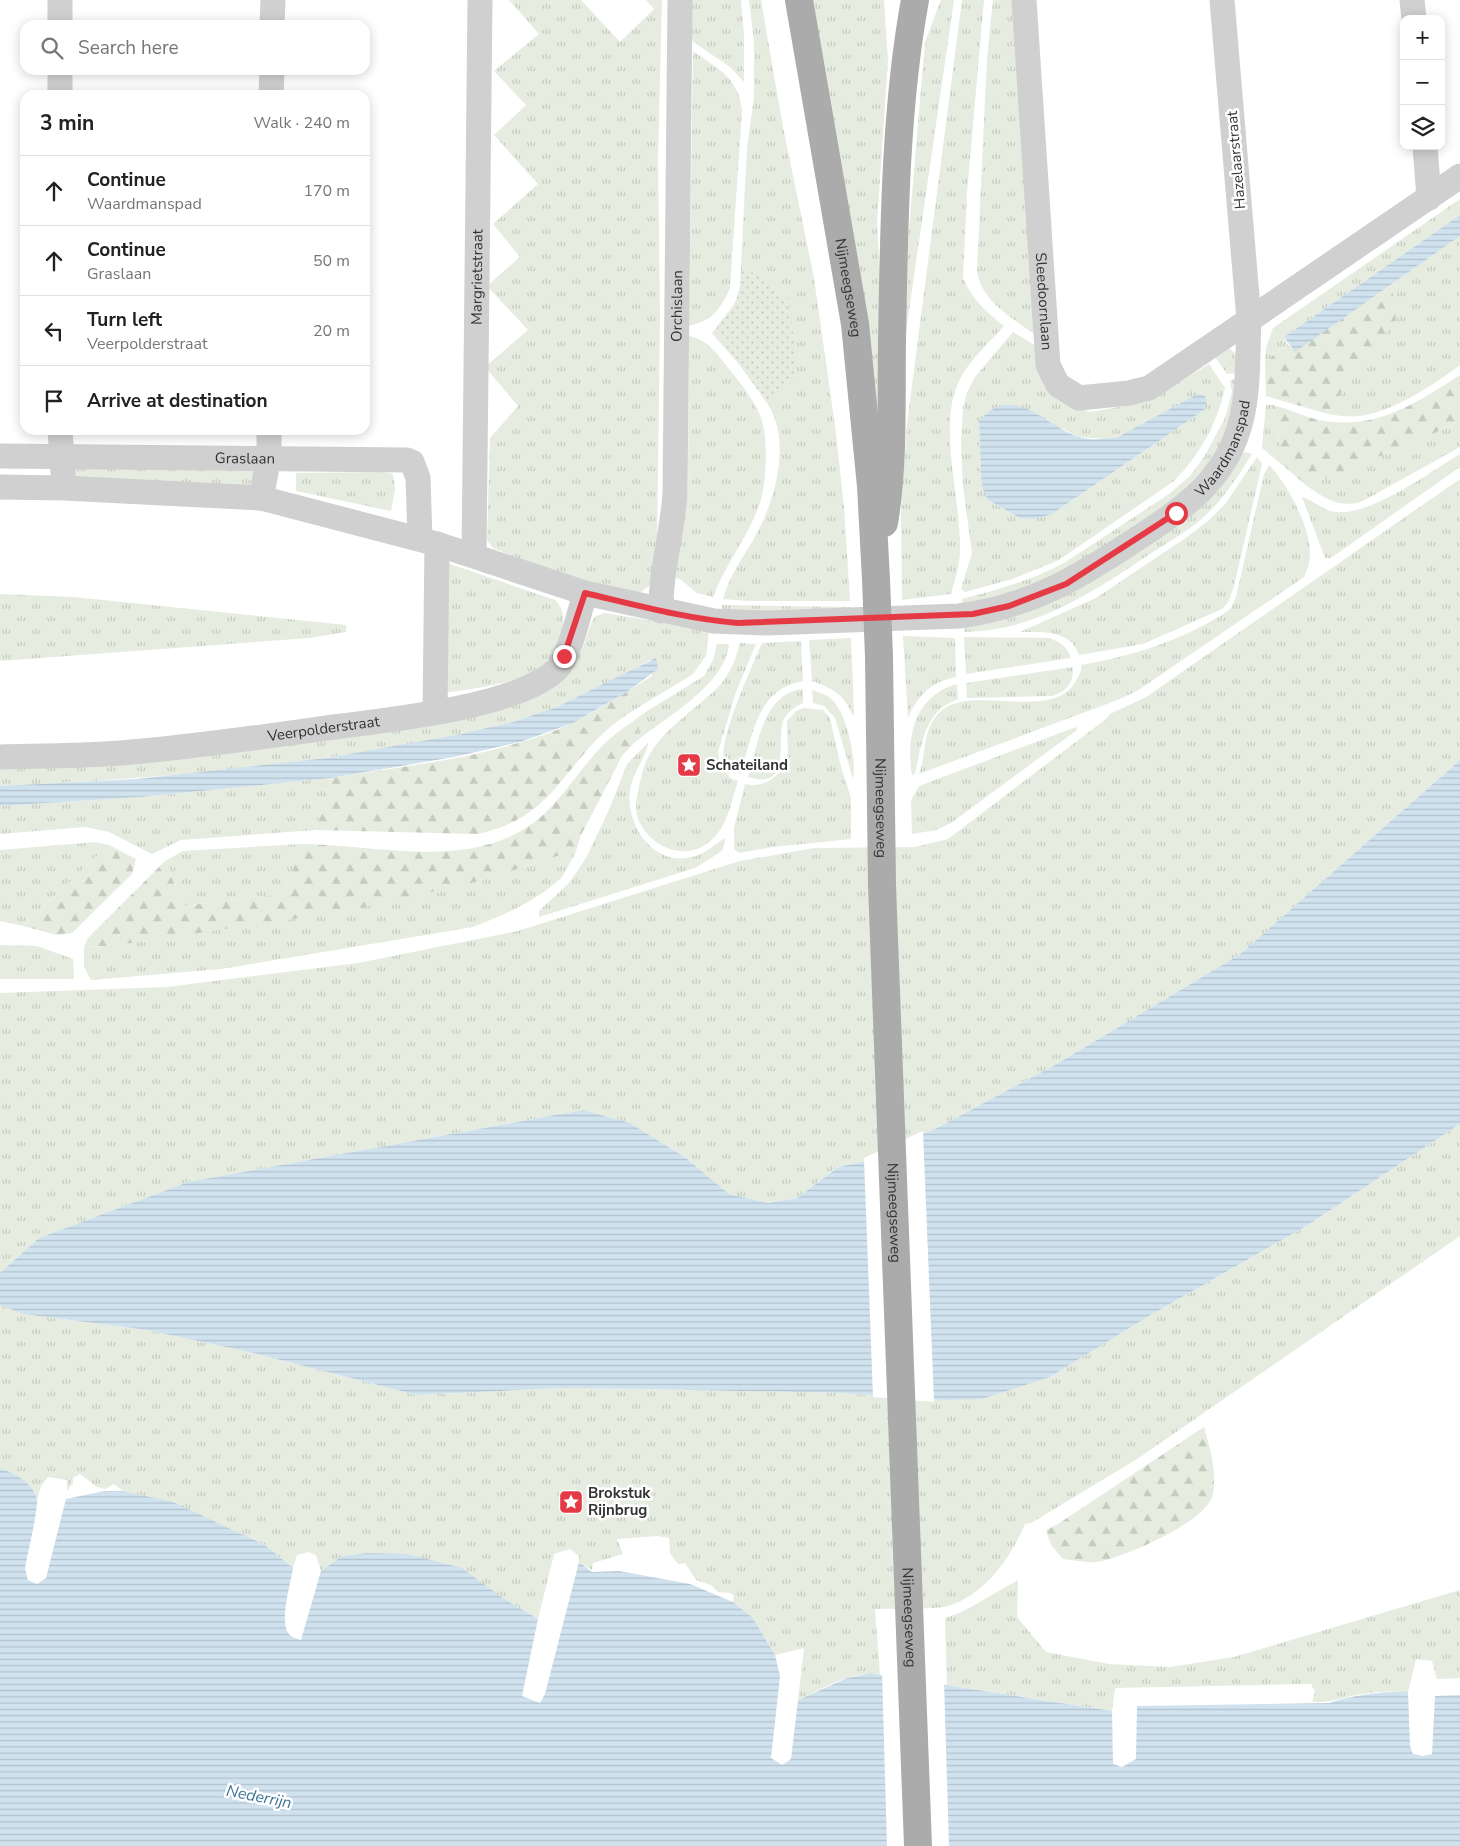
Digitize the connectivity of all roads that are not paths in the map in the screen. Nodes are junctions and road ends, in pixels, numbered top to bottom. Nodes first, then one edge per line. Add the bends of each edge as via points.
1 (60, 0) edge
2 (273, 0) edge
3 (480, 0) edge
4 (680, 0) edge
5 (799, 0) edge
6 (898, 0) edge
7 (915, 0) edge
8 (1024, 0) edge
9 (1222, 0) edge
10 (1412, 0) edge
11 (1414, 15) edge
12 (60, 20) edge
13 (272, 20) edge
14 (908, 37) junction
15 (60, 75) edge
16 (272, 75) edge
17 (60, 90) edge
18 (271, 90) edge
19 (1425, 150) edge
20 (1460, 176) edge
21 (1429, 198) junction
22 (1249, 320) junction
23 (60, 435) edge
24 (269, 435) edge
25 (0, 456) edge
26 (61, 456) junction
27 (269, 457) junction
28 (0, 487) edge
29 (64, 488) junction
30 (261, 498) junction
31 (428, 541) junction
32 (474, 555) junction
33 (876, 579) junction
34 (585, 593) junction
35 (661, 611) junction
36 (435, 712) junction
37 (0, 757) edge
38 (918, 1846) edge

1 - 12 street
2 - 13 street
3 - 32 street, Margrietstraat
4 - 35 street, Orchislaan via 675,492
5 - 33 main road, Nijmeegseweg via 855,324 871,486
6 - 14 main road
7 - 14 main road, Nijmeegseweg
8 - 22 street, Sleedoornlaan via 1048,365 1058,385 1079,398 1149,388
9 - 22 street, Hazelaarstraat
10 - 11 street
14 - 33 main road, Nijmeegseweg via 902,92 893,282 890,485
15 - 17 street
16 - 18 street
19 - 21 street
20 - 21 street
21 - 22 street
22 - 35 street, Waardmanspad via 1245,407 1236,438 1223,462 1192,501 1082,575 1027,600 966,615 767,623 714,621
23 - 26 street
24 - 27 street
25 - 26 street, Graslaan
26 - 27 street, Graslaan
26 - 29 street
27 - 30 street
27 - 31 street, Graslaan via 412,462 418,478
28 - 29 street
29 - 30 street
30 - 31 street
31 - 32 street
31 - 36 street, Graslaan
32 - 34 street
33 - 38 main road, Nijmeegseweg, bridge via 882,885
34 - 35 street
34 - 36 street, Veerpolderstraat via 557,669 514,694
36 - 37 street, Veerpolderstraat via 199,745 83,755

